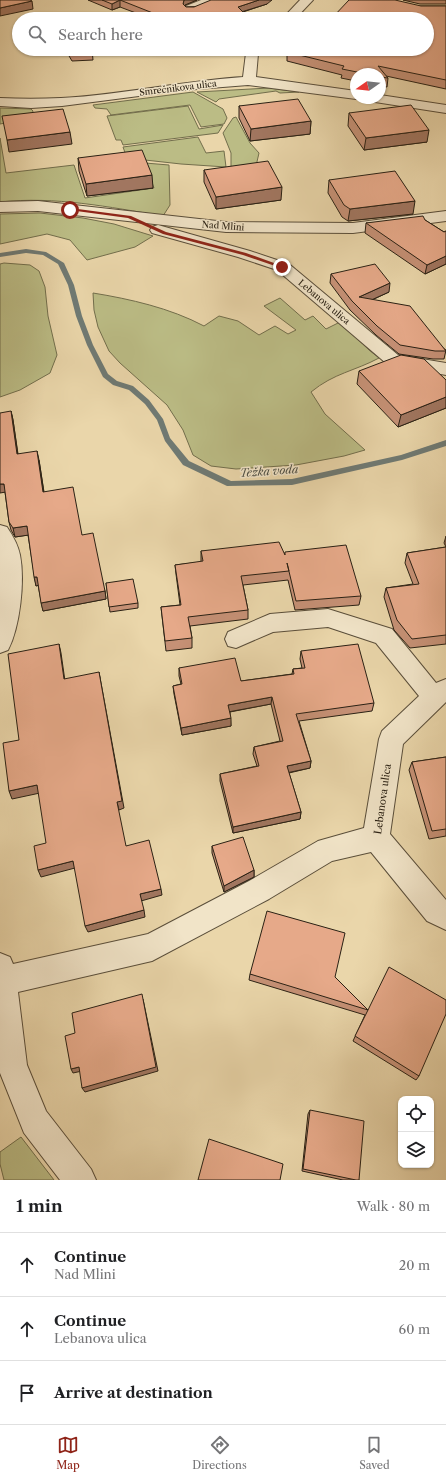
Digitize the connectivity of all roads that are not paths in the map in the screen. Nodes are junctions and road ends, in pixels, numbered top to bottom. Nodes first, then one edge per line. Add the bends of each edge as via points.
1 (211, 0) edge
2 (307, 0) edge
3 (190, 9) edge
4 (295, 12) edge
5 (252, 56) edge
6 (249, 81) junction
7 (350, 94) edge
8 (386, 100) edge
9 (0, 102) edge
10 (446, 109) edge
11 (0, 207) edge
12 (446, 216) edge
13 (129, 217) junction
14 (446, 369) edge
15 (0, 533) edge
16 (236, 639) dead end
17 (0, 643) edge
18 (440, 693) edge
19 (376, 838) junction
20 (446, 916) edge
21 (1, 973) edge
22 (80, 1180) edge

1 - 3 street
2 - 4 street
5 - 6 street
6 - 7 street, Smrečnikova ulica
6 - 9 street, Smrečnikova ulica via 166,89 81,102
8 - 10 street
11 - 13 street, Nad Mlini via 38,206
12 - 13 street, Nad Mlini via 353,228 226,227
13 - 14 street, Lebanova ulica via 165,233 282,267 393,360
15 - 17 street via 6,539 11,563 10,592
16 - 18 street, Lebanova ulica via 270,624 328,618 384,636
18 - 19 street, Lebanova ulica via 391,739
19 - 20 street, Lebanova ulica via 437,911
19 - 21 street via 328,850 152,947
21 - 22 street via 12,1065 35,1122

